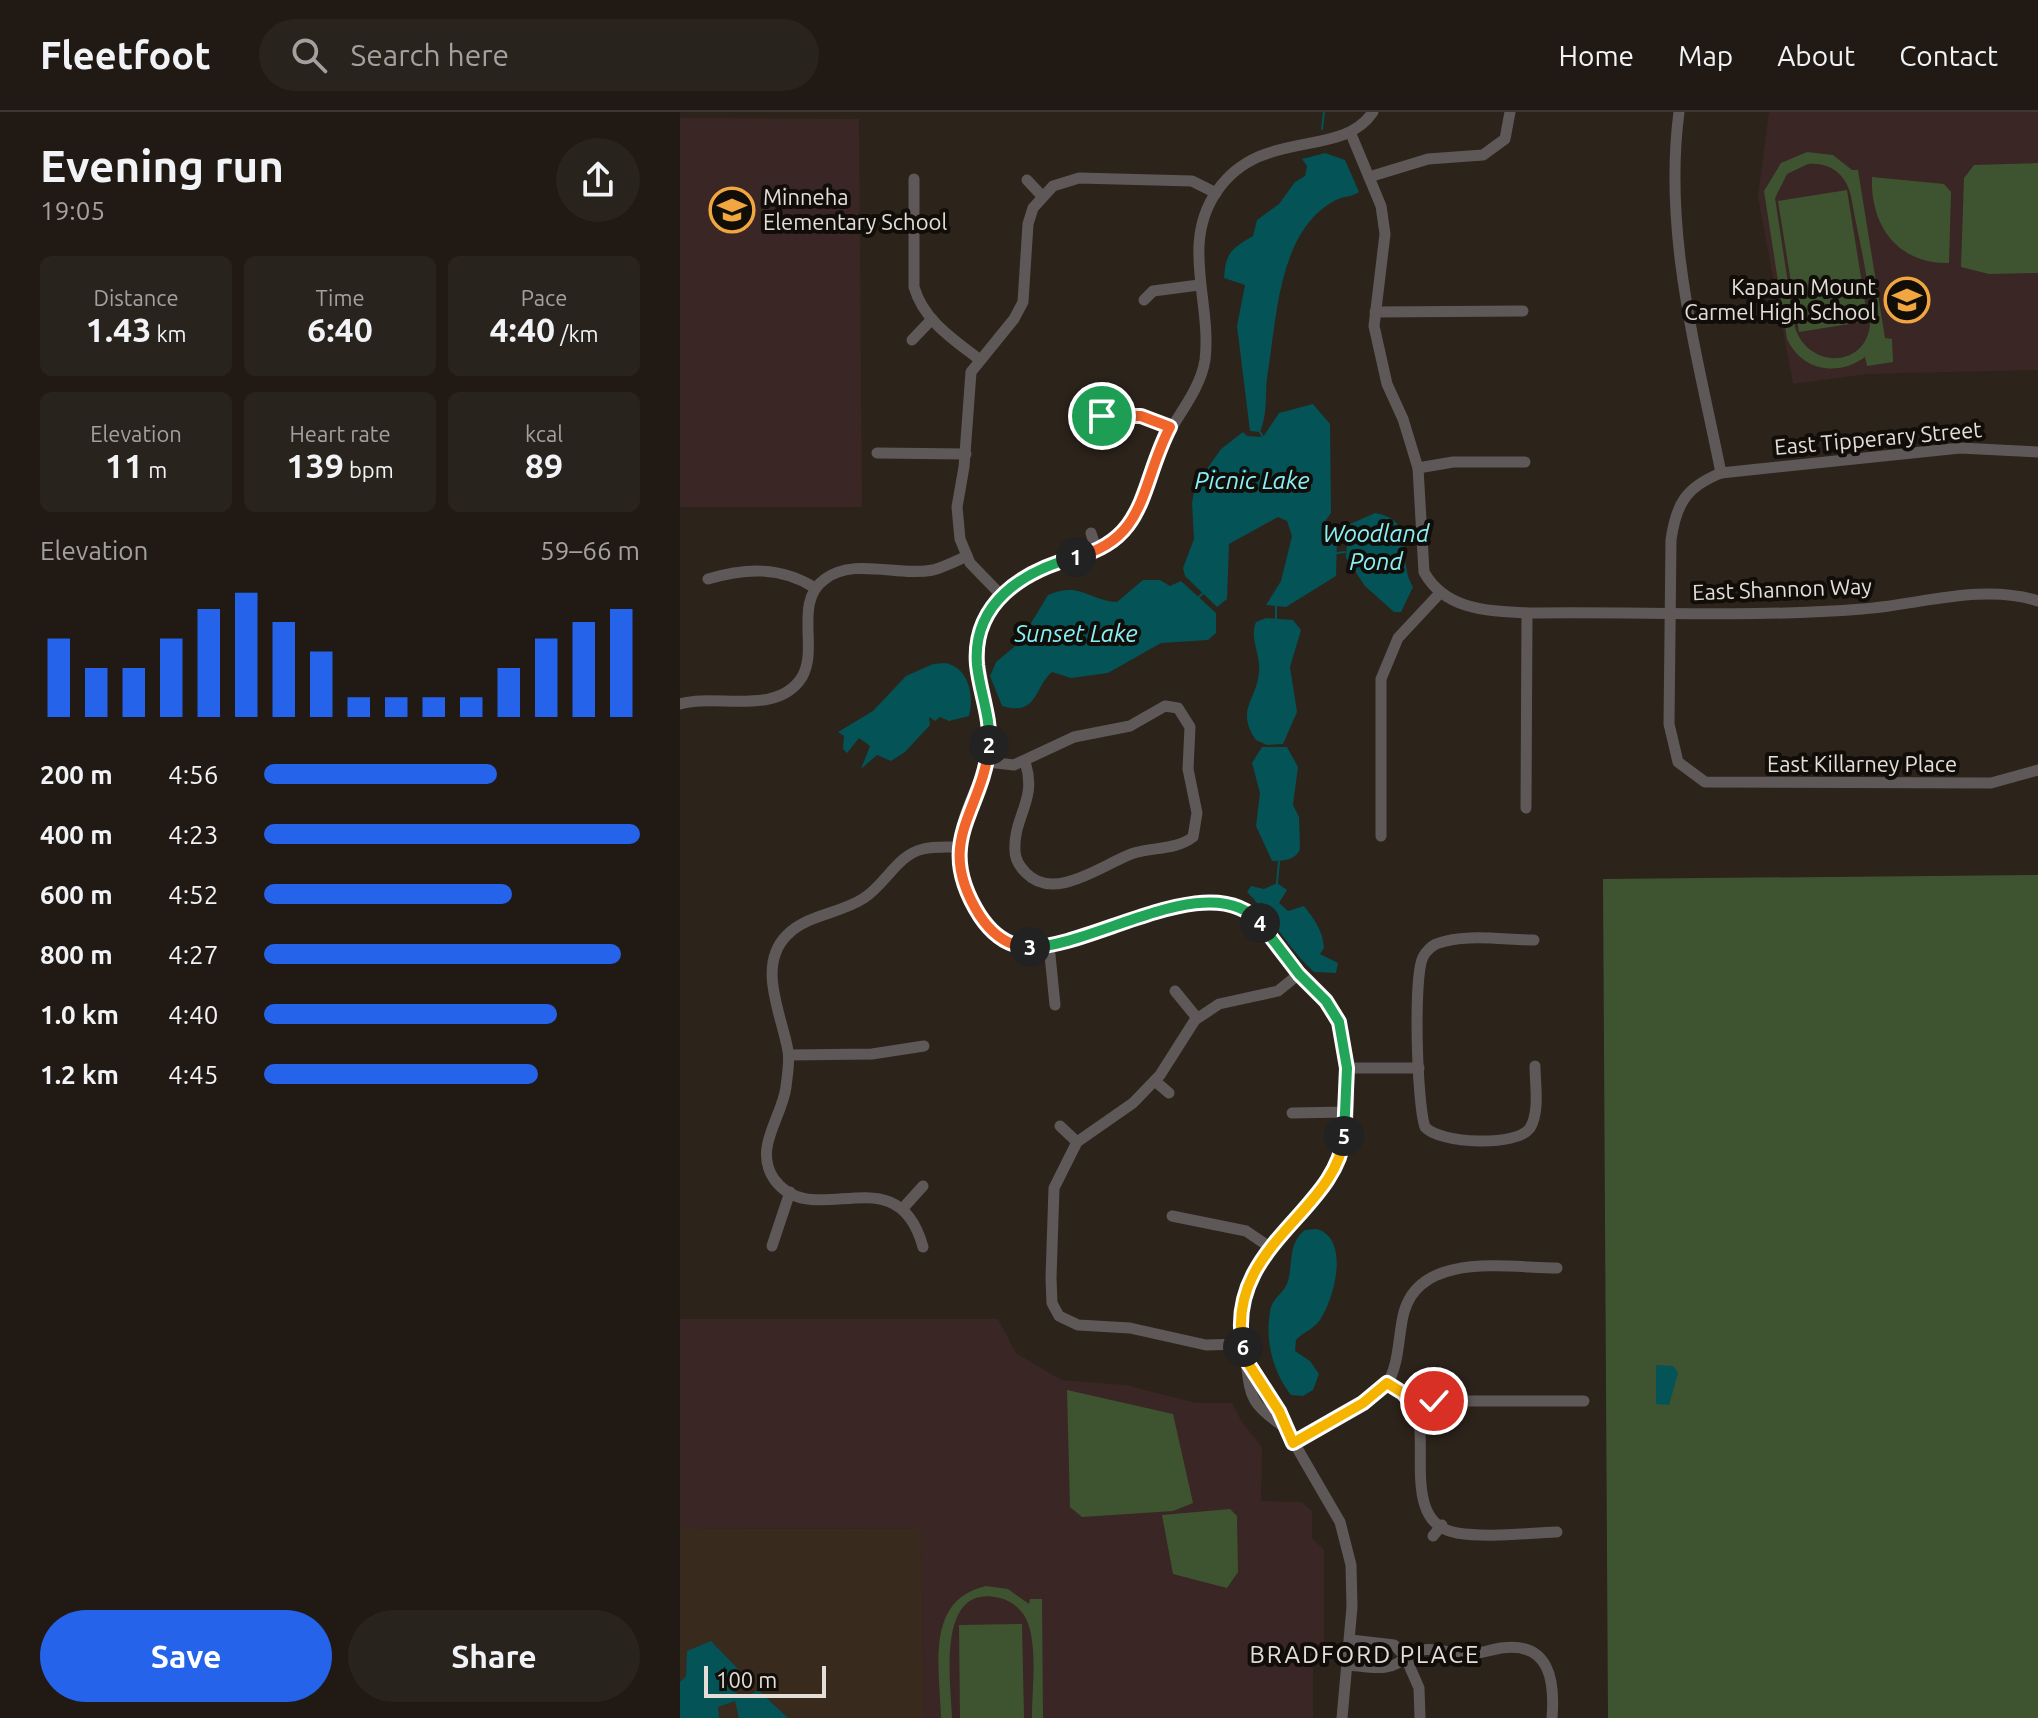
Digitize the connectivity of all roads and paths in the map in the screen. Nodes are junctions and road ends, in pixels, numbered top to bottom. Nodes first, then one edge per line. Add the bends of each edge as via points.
1 (1373, 112) edge
2 (1510, 112) edge
3 (1679, 112) edge
4 (1351, 134) junction
5 (1369, 177) junction
6 (914, 179) dead end
7 (1027, 180) dead end
8 (1216, 193) junction
9 (1042, 196) junction
10 (1199, 285) junction
11 (1144, 300) dead end
12 (1523, 311) dead end
13 (1375, 312) junction
14 (932, 319) junction
15 (912, 340) dead end
16 (980, 360) junction
17 (1090, 410) dead end
18 (1170, 427) junction
19 (2038, 452) edge
20 (877, 453) dead end
21 (966, 454) junction
22 (1525, 462) dead end
23 (1418, 468) junction
24 (1721, 473) junction
25 (1091, 533) dead end
26 (1097, 552) junction
27 (967, 556) junction
28 (708, 579) dead end
29 (815, 588) junction
30 (1440, 593) junction
31 (1001, 595) junction
32 (2038, 601) edge
33 (1670, 612) junction
34 (1527, 613) junction
35 (680, 704) edge
36 (987, 762) junction
37 (1025, 762) junction
38 (2038, 770) edge
39 (1526, 808) dead end
40 (1381, 836) dead end
41 (960, 847) junction
42 (1534, 940) dead end
43 (1049, 945) junction
44 (1299, 974) junction
45 (1175, 991) dead end
46 (1055, 1005) dead end
47 (1197, 1018) junction
48 (924, 1046) dead end
49 (789, 1055) junction
50 (1535, 1066) dead end
51 (1347, 1068) junction
52 (1419, 1068) junction
53 (1155, 1081) junction
54 (1169, 1093) dead end
55 (1347, 1112) junction
56 (1292, 1113) dead end
57 (1060, 1126) dead end
58 (1077, 1142) junction
59 (923, 1186) dead end
60 (790, 1192) junction
61 (904, 1207) junction
62 (1172, 1216) dead end
63 (772, 1246) dead end
64 (923, 1247) dead end
65 (1271, 1248) junction
66 (1557, 1268) dead end
67 (1242, 1344) junction
68 (1387, 1383) junction
69 (1584, 1401) dead end
70 (1416, 1408) junction
71 (1293, 1443) junction
72 (1442, 1525) junction
73 (1557, 1532) dead end
74 (1433, 1536) dead end
75 (1351, 1640) junction
76 (1405, 1656) junction
77 (1348, 1665) junction
78 (1342, 1718) edge
79 (1420, 1718) edge
80 (1552, 1718) edge

1 - 4 street
2 - 5 street via 1505,139 1483,155 1428,159
3 - 24 street via 1673,192 1677,256
4 - 5 street
4 - 8 street via 1264,152
5 - 13 street via 1385,234
6 - 14 street via 914,287
7 - 9 street
8 - 9 street via 1192,181 1079,178 1053,186
8 - 10 street via 1204,214 1197,246
9 - 16 street via 1028,224 1023,302
10 - 11 street via 1153,291
10 - 18 street via 1205,362
12 - 13 street
13 - 23 street via 1377,353
14 - 15 street
14 - 16 street
16 - 21 street via 971,372
17 - 18 street via 1102,416 1141,416
18 - 26 street via 1133,521 1120,539
19 - 24 street, East Tipperary Street via 1960,448
20 - 21 street
21 - 27 street via 957,507
22 - 23 street via 1453,462
23 - 30 street via 1420,557
24 - 33 street via 1698,482 1683,496 1674,516
25 - 26 street
26 - 31 street via 1030,572
27 - 29 street via 932,570 840,570
27 - 31 street
28 - 29 street via 739,570 780,572
29 - 35 street via 806,664 796,683 778,696 757,701
30 - 34 street, East Shannon Way via 1486,611
30 - 40 street via 1398,638 1381,679
31 - 36 street via 983,626 977,667 987,710
32 - 33 street, East Shannon Way via 1979,595 1850,610
33 - 34 street, East Shannon Way
33 - 38 street, East Killarney Place via 1672,748 1687,771 1705,782 1991,783
34 - 39 street
36 - 37 street
36 - 41 street via 965,818
37 - 37 street via 1074,737 1130,726 1165,706 1178,708 1190,727 1188,769 1197,813 1193,837 1047,885 1030,877 1015,852 1032,781
41 - 43 street via 966,887 986,924 1018,947
41 - 49 street via 924,848 904,857 864,898 808,920 786,935 775,957 772,986
42 - 52 street via 1457,940 1434,945 1423,956
43 - 44 street via 1164,909 1221,904 1256,919
43 - 46 street
44 - 47 street via 1278,991 1219,1004
44 - 51 street via 1339,1022
45 - 47 street
47 - 53 street
48 - 49 street via 872,1054
49 - 60 street via 785,1091 767,1143 767,1164 773,1178
50 - 52 street via 1530,1127 1519,1137 1495,1140 1431,1134 1421,1114
51 - 52 street
51 - 55 street
53 - 54 street
53 - 58 street
55 - 56 street
55 - 65 street via 1343,1148 1329,1174
57 - 58 street
58 - 67 street via 1054,1188 1052,1303 1059,1316 1078,1325 1130,1328 1206,1345
59 - 61 street
60 - 61 street via 811,1198 887,1199
60 - 63 street
61 - 64 street via 917,1225
62 - 65 street via 1246,1231
65 - 67 street via 1243,1298
66 - 68 street via 1456,1269 1414,1280
67 - 71 street
68 - 70 street
68 - 71 street
69 - 70 street via 1434,1401
70 - 72 street via 1420,1494
71 - 75 street via 1340,1522 1351,1565
72 - 73 street via 1458,1533
72 - 74 street
75 - 76 street via 1394,1645
75 - 77 street
76 - 77 street via 1388,1668
76 - 79 street via 1417,1677
76 - 80 street via 1423,1648 1466,1654 1525,1649 1549,1669
77 - 78 street

